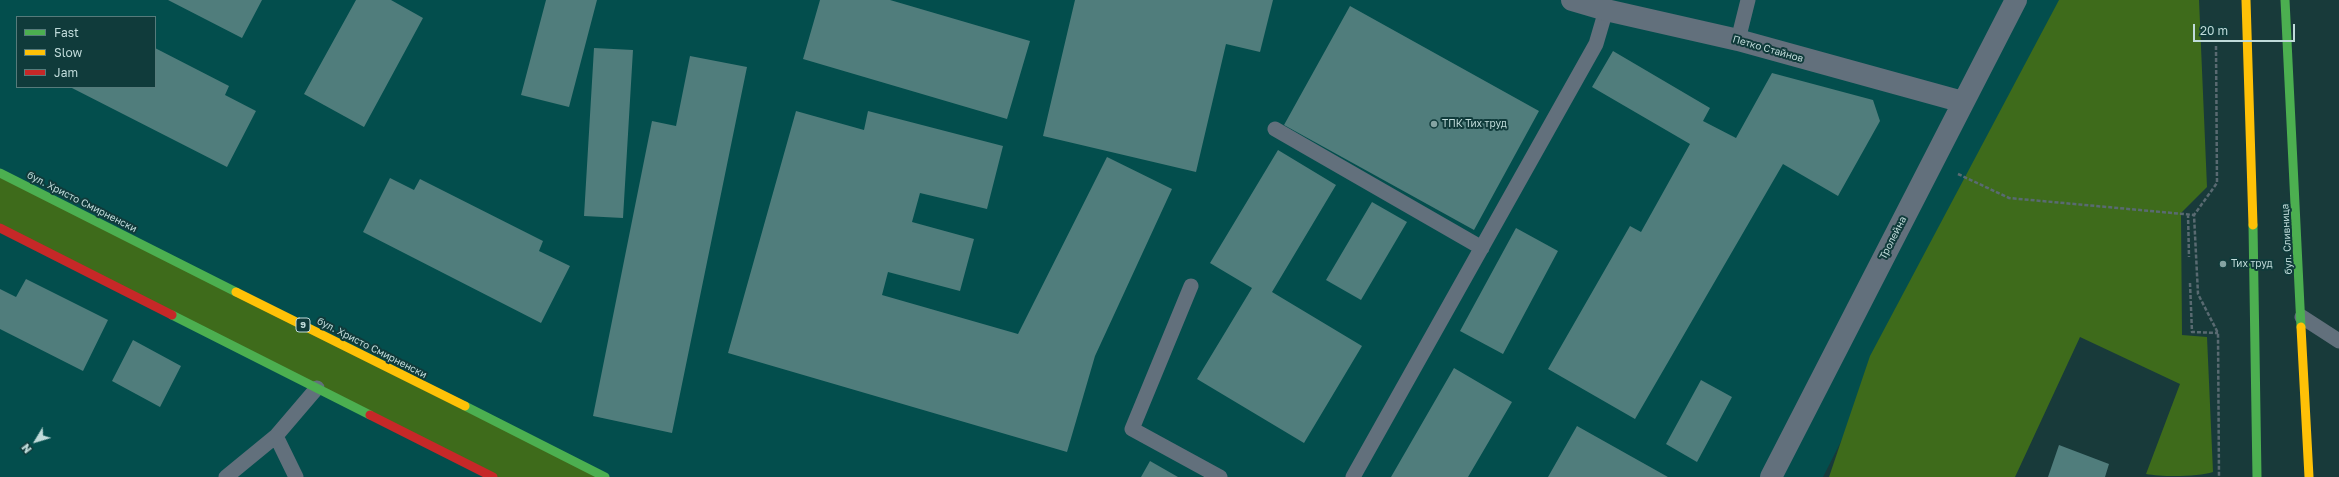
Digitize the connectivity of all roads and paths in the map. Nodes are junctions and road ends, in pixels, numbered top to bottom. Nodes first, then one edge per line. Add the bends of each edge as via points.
1 (1572, 0) edge
2 (1748, 0) edge
3 (2016, 0) edge
4 (2246, 0) edge
5 (2285, 0) edge
6 (1606, 10) junction
7 (1738, 40) junction
8 (2216, 40) dead end
9 (1963, 102) junction
10 (1275, 128) dead end
11 (1933, 161) junction
12 (0, 173) edge
13 (2188, 214) junction
14 (2194, 215) junction
15 (0, 228) edge
16 (1482, 248) junction
17 (2189, 257) dead end
18 (2190, 284) dead end
19 (1191, 286) dead end
20 (2302, 316) junction
21 (2218, 333) junction
22 (2339, 341) edge
23 (317, 388) junction
24 (276, 436) junction
25 (226, 477) edge
26 (296, 477) edge
27 (493, 477) edge
28 (605, 477) edge
29 (1220, 477) edge
30 (1352, 477) edge
31 (1771, 477) edge
32 (2219, 477) edge
33 (2257, 477) edge
34 (2309, 477) edge

1 - 6 street, Петко Стайнов
2 - 7 lane
3 - 9 street, Тролейна
4 - 33 main road via 2254,240
5 - 20 main road, бул. Сливница
6 - 7 street, Петко Стайнов
6 - 16 lane via 1596,44
7 - 9 street, Петко Стайнов
8 - 14 path via 2217,183
9 - 11 street, Тролейна
10 - 16 lane
11 - 13 path via 2009,198
11 - 31 street, Тролейна
12 - 28 main road, бул. Христо Смирненски / 9
13 - 14 path
13 - 17 path
14 - 21 path via 2198,294
15 - 23 main road
16 - 30 lane
18 - 21 path via 2192,332
19 - 29 lane via 1132,429
20 - 22 lane
20 - 34 main road, бул. Сливница
21 - 32 path
23 - 24 lane
23 - 27 main road
24 - 25 lane
24 - 26 lane

